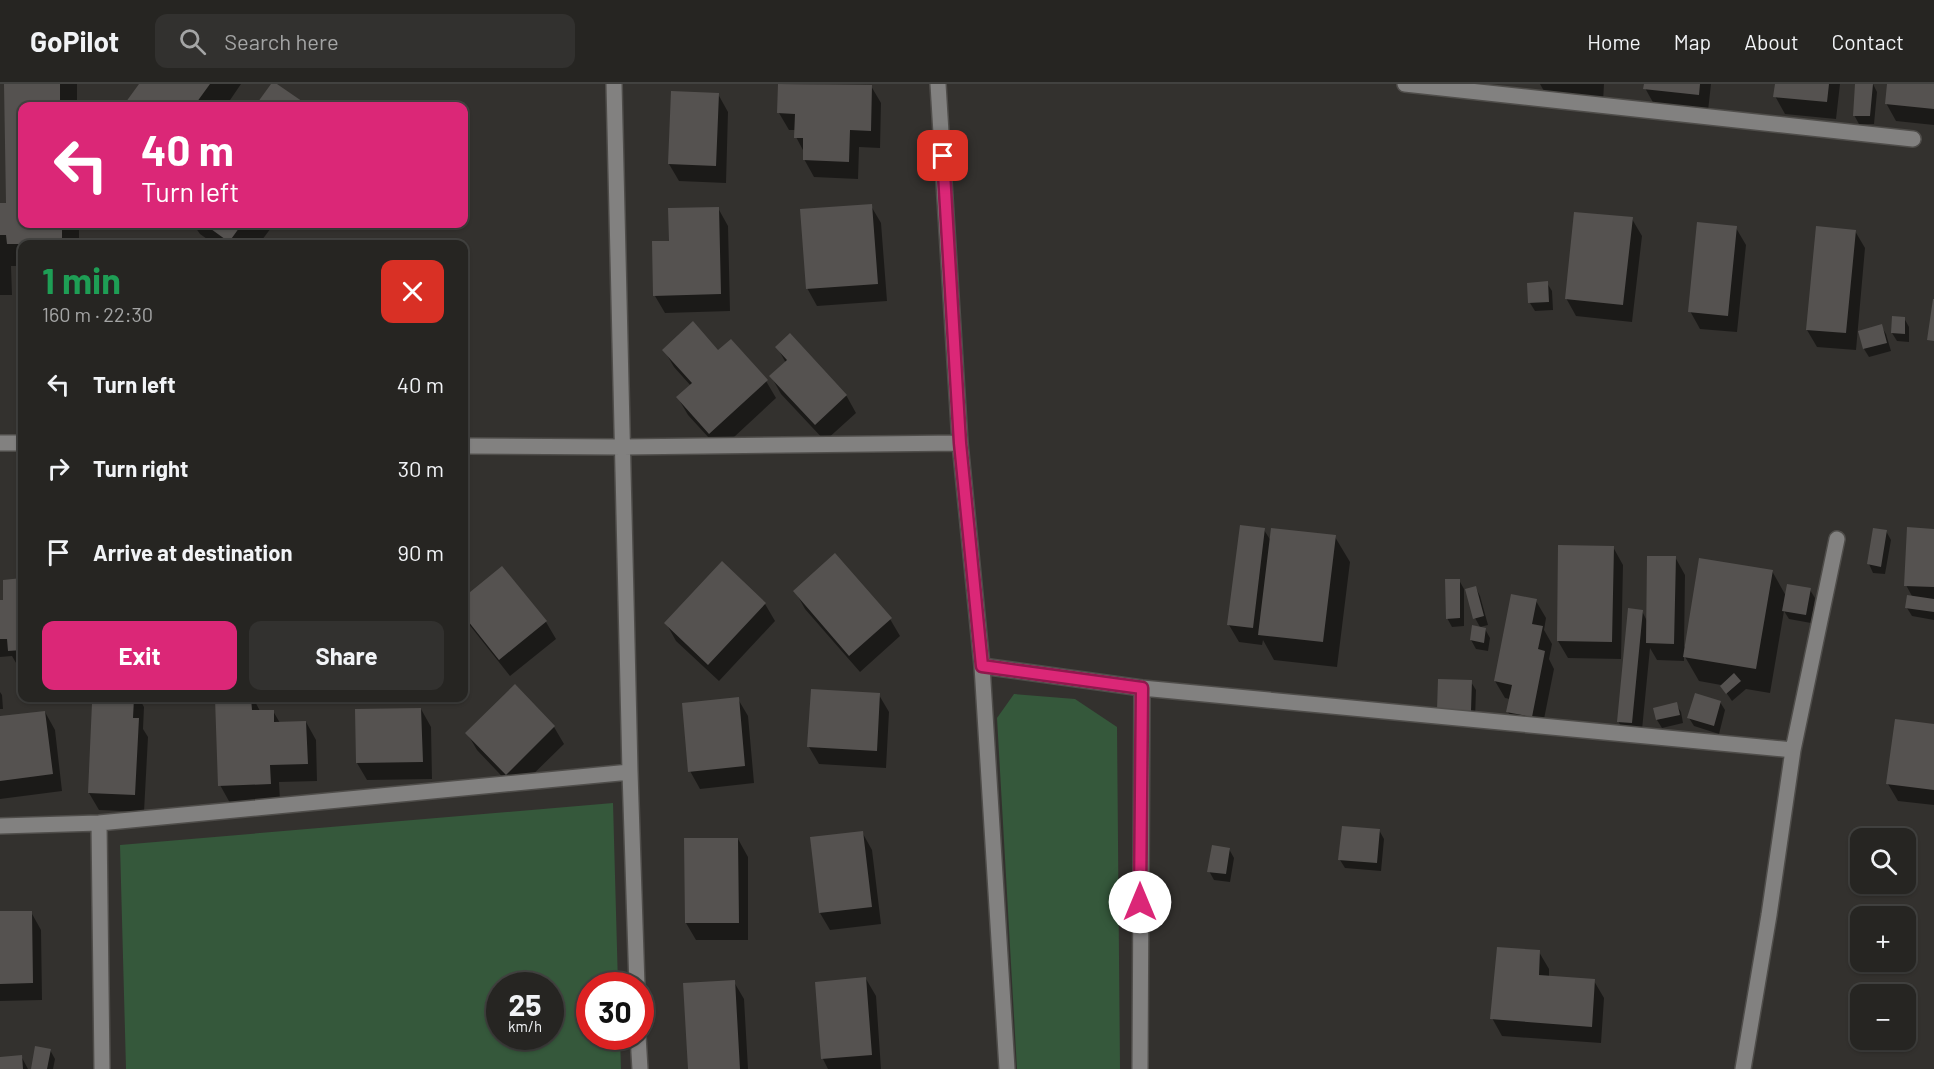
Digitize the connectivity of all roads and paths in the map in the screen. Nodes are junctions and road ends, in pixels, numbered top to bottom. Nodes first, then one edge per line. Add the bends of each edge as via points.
1 (614, 84) edge
2 (938, 84) edge
3 (1405, 84) edge
4 (1913, 139) dead end
5 (0, 443) edge
6 (18, 443) edge
7 (960, 443) junction
8 (468, 446) edge
9 (623, 447) junction
10 (1837, 539) dead end
11 (982, 666) junction
12 (1142, 688) junction
13 (1793, 750) junction
14 (630, 772) junction
15 (99, 823) junction
16 (0, 826) edge
17 (637, 972) edge
18 (639, 1050) edge
19 (102, 1069) edge
20 (640, 1069) edge
21 (1007, 1069) edge
22 (1140, 1069) edge
23 (1743, 1069) edge

1 - 9 street
2 - 7 street
3 - 4 street
5 - 6 street
7 - 9 street
7 - 11 street
8 - 9 street
9 - 14 street
10 - 13 street
11 - 12 street
11 - 21 street
12 - 13 street
12 - 22 street
13 - 23 street
14 - 15 street
14 - 17 street
15 - 16 street
15 - 19 street
18 - 20 street

